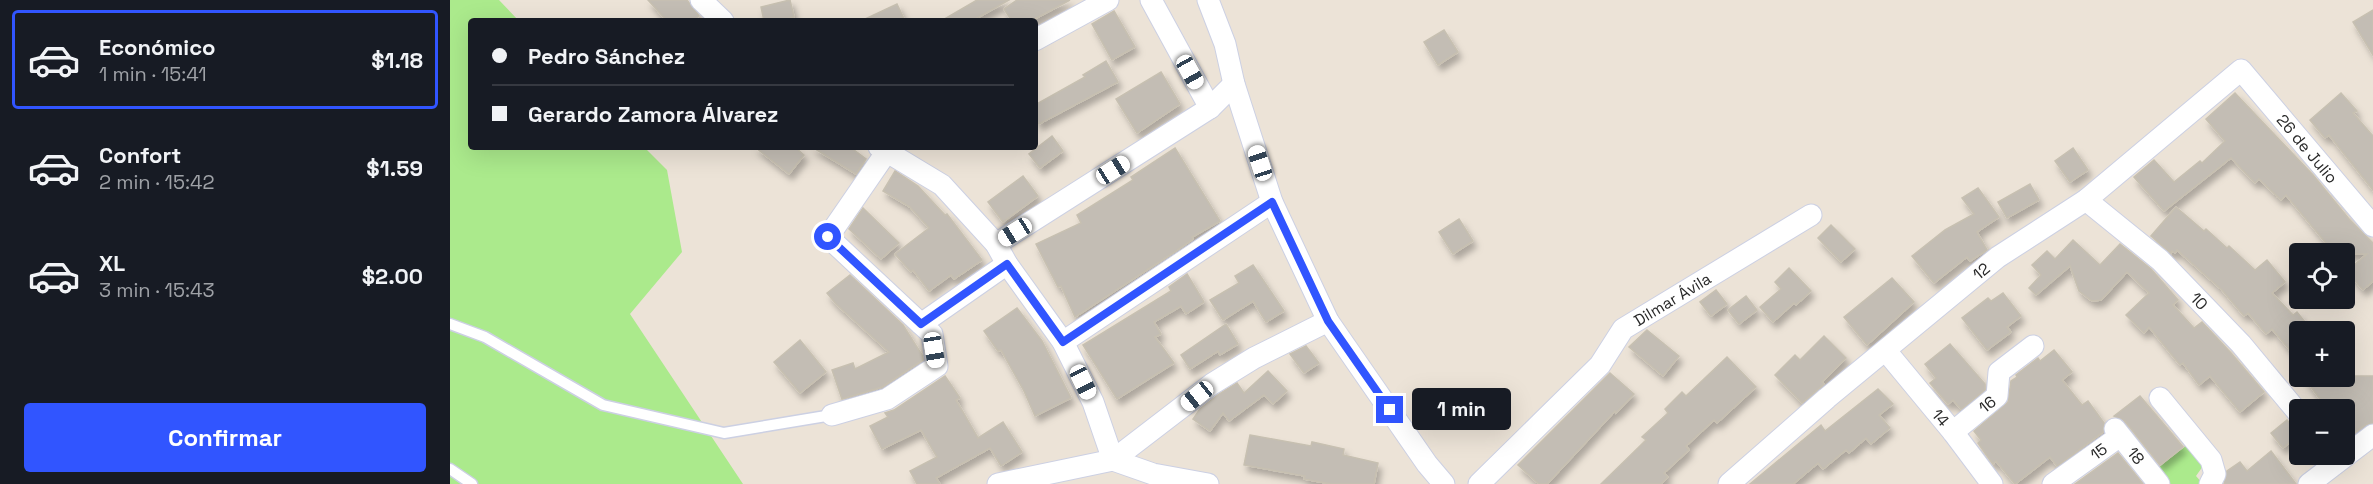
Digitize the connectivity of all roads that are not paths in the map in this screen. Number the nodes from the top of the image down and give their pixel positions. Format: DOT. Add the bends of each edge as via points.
graph roads {
  1 [pos="701,0"];
  2 [pos="1108,0"];
  3 [pos="1151,0"];
  4 [pos="1208,0"];
  5 [pos="720,18"];
  6 [pos="1038,38"];
  7 [pos="2241,70"];
  8 [pos="1234,84"];
  9 [pos="1210,108"];
  10 [pos="884,150"];
  11 [pos="887,150"];
  12 [pos="2086,200"];
  13 [pos="1272,202"];
  14 [pos="1810,215"];
  15 [pos="2373,226"];
  16 [pos="996,244"];
  17 [pos="1007,264"];
  18 [pos="1328,321"];
  19 [pos="450,324"];
  20 [pos="921,324"];
  21 [pos="1063,342"];
  22 [pos="2033,346"];
  23 [pos="1886,351"];
  24 [pos="2160,398"];
  25 [pos="2289,402"];
  26 [pos="832,415"];
  27 [pos="1953,432"];
  28 [pos="2114,435"];
  29 [pos="2373,435"];
  30 [pos="2355,446"];
  31 [pos="1113,460"];
  32 [pos="2326,465"];
  33 [pos="450,469"];
  34 [pos="472,484"];
  35 [pos="998,484"];
  36 [pos="1208,484"];
  37 [pos="1444,484"];
  38 [pos="1479,484"];
  39 [pos="1729,484"];
  40 [pos="1992,484"];
  41 [pos="2053,484"];
  42 [pos="2159,484"];
  43 [pos="2210,484"];
  44 [pos="2308,484"];
  1 -- 5 [label="street"];
  2 -- 6 [label="street"];
  3 -- 9 [label="street"];
  4 -- 8 [label="street" via="1225,44"];
  7 -- 12 [label="street, 12"];
  7 -- 15 [label="street, 26 de Julio"];
  8 -- 9 [label="street"];
  8 -- 13 [label="street"];
  9 -- 16 [label="street"];
  10 -- 20 [label="street" via="828,237"];
  11 -- 16 [label="street" via="942,185"];
  12 -- 23 [label="street, 12" via="1998,257"];
  12 -- 25 [label="street, 10" via="2160,260 2241,344"];
  13 -- 18 [label="street"];
  13 -- 21 [label="street"];
  14 -- 38 [label="street, Dilmar Ávila" via="1623,329 1600,365"];
  16 -- 17 [label="street"];
  17 -- 20 [label="street"];
  17 -- 21 [label="street"];
  18 -- 31 [label="street" via="1212,384"];
  18 -- 37 [label="street"];
  19 -- 26 [label="lane" via="484,337 603,405 724,433"];
  20 -- 26 [label="street" via="932,334 937,366 887,399"];
  21 -- 31 [label="street" via="1093,402"];
  22 -- 27 [label="street, 16" via="1999,372 1996,396"];
  23 -- 27 [label="street, 14"];
  23 -- 39 [label="street, 12"];
  24 -- 43 [label="street" via="2211,460 2215,474"];
  27 -- 40 [label="street, 14"];
  28 -- 41 [label="street, 15"];
  28 -- 42 [label="street, 18"];
  29 -- 30 [label="street"];
  31 -- 35 [label="street"];
  31 -- 36 [label="street" via="1154,474"];
  32 -- 44 [label="street"];
  33 -- 34 [label="lane"];
}
